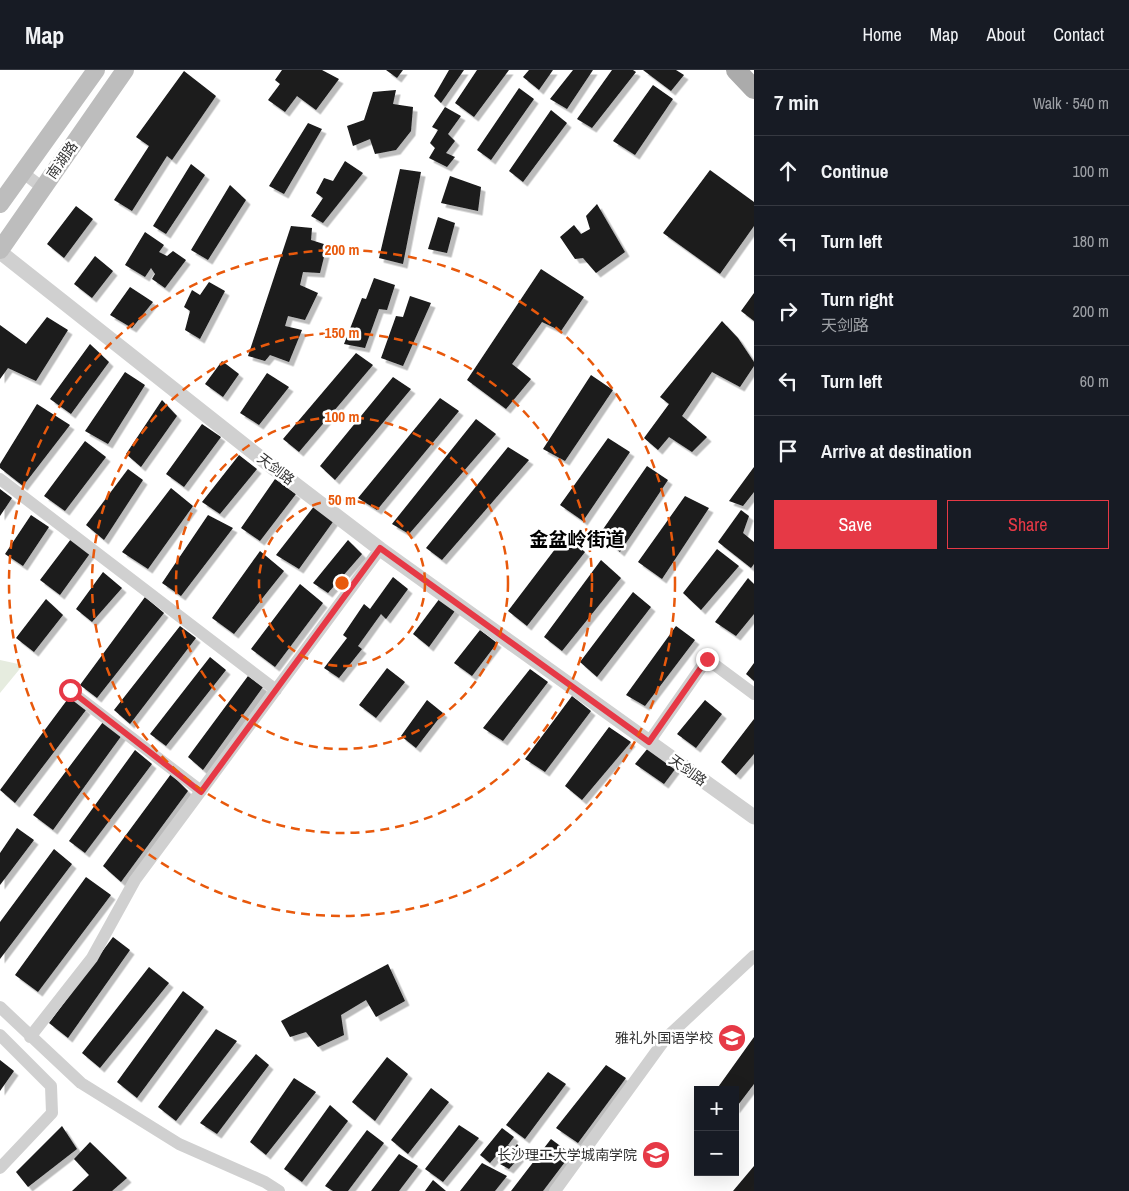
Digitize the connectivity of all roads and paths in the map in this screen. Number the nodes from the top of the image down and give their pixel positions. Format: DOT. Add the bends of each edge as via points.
graph roads {
  1 [pos="96,70"];
  2 [pos="125,70"];
  3 [pos="736,70"];
  4 [pos="754,89"];
  5 [pos="22,172"];
  6 [pos="43,188"];
  7 [pos="0,204"];
  8 [pos="0,251"];
  9 [pos="0,480"];
  10 [pos="380,548"];
  11 [pos="70,690"];
  12 [pos="276,690"];
  13 [pos="754,694"];
  14 [pos="649,742"];
  15 [pos="201,792"];
  16 [pos="754,817"];
  17 [pos="754,956"];
  18 [pos="0,1007"];
  19 [pos="0,1035"];
  20 [pos="30,1037"];
  21 [pos="0,1168"];
  22 [pos="279,1191"];
  23 [pos="555,1191"];
  1 -- 5 [label="main road, 南湖路"];
  2 -- 6 [label="main road, 南湖路"];
  3 -- 4 [label="main road"];
  5 -- 6 [label="street"];
  5 -- 7 [label="main road, 南湖路"];
  6 -- 8 [label="main road, 南湖路"];
  8 -- 10 [label="street, 天剑路" via="258,456"];
  9 -- 12 [label="street"];
  10 -- 12 [label="street"];
  10 -- 14 [label="street, 天剑路"];
  11 -- 15 [label="street"];
  12 -- 15 [label="street"];
  13 -- 14 [label="street" via="707,659"];
  14 -- 16 [label="street, 天剑路"];
  15 -- 20 [label="street" via="135,880 92,958"];
  17 -- 23 [label="street" via="666,1038"];
  18 -- 20 [label="street"];
  19 -- 21 [label="street" via="51,1086 52,1112"];
  20 -- 22 [label="street" via="81,1083 126,1112 179,1144"];
}
